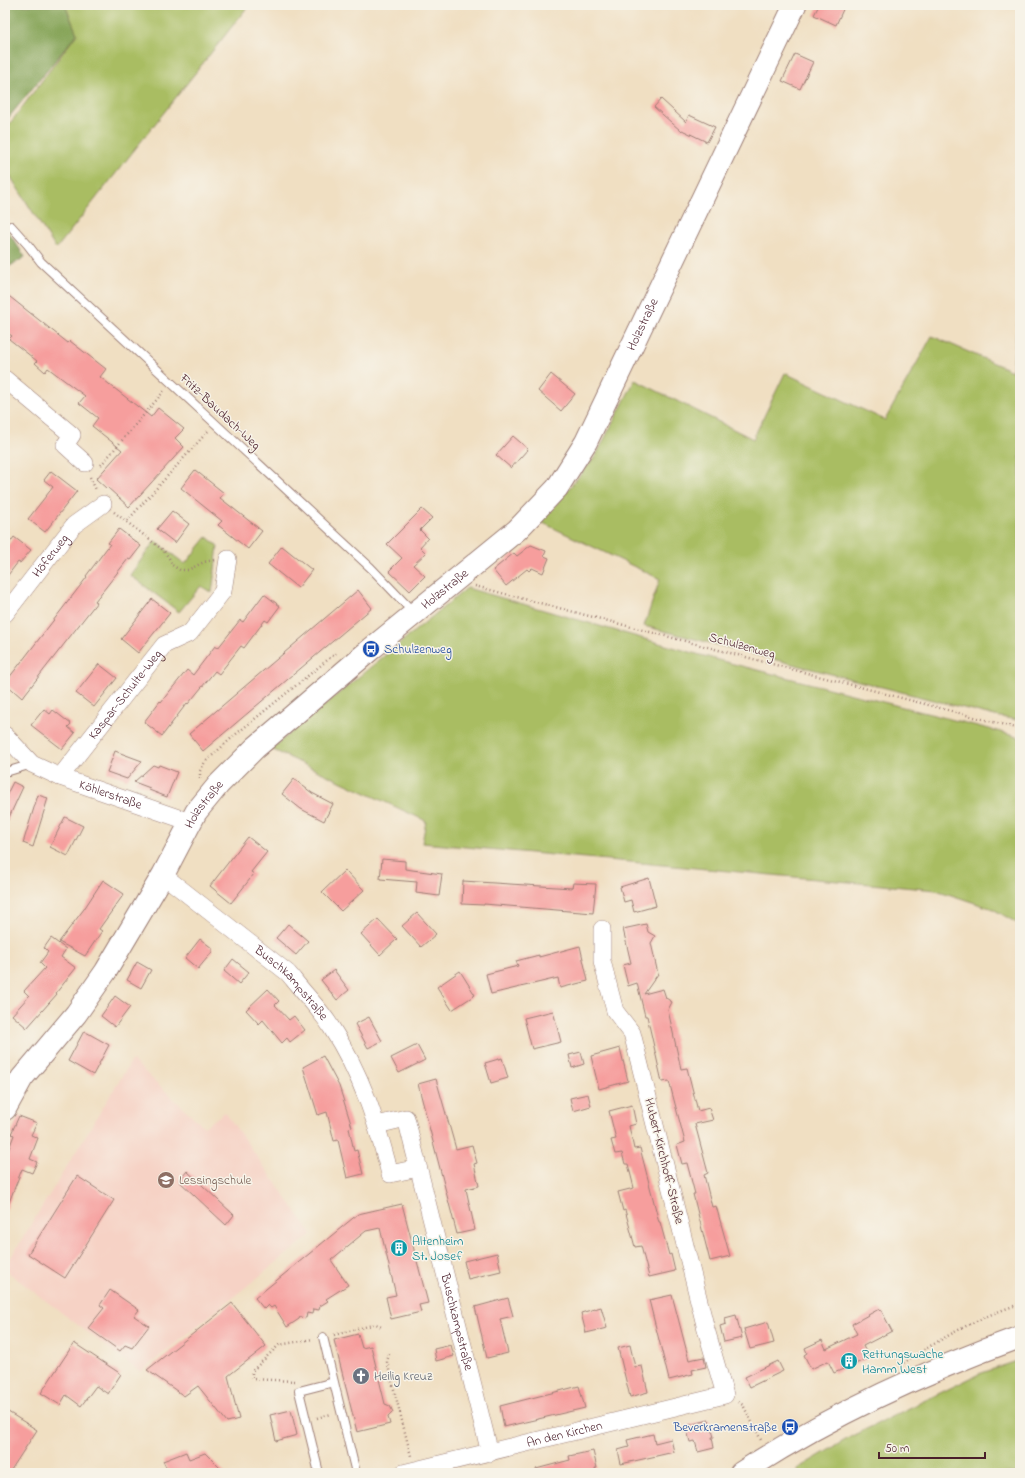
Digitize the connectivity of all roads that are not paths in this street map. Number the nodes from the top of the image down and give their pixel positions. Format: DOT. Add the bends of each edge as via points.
graph roads {
  1 [pos="795,5"];
  2 [pos="11,226"];
  3 [pos="5,379"];
  4 [pos="92,469"];
  5 [pos="102,504"];
  6 [pos="228,559"];
  7 [pos="415,613"];
  8 [pos="5,614"];
  9 [pos="5,735"];
  10 [pos="32,764"];
  11 [pos="5,771"];
  12 [pos="60,777"];
  13 [pos="190,822"];
  14 [pos="163,875"];
  15 [pos="602,929"];
  16 [pos="5,1110"];
  17 [pos="377,1125"];
  18 [pos="418,1168"];
  19 [pos="323,1337"];
  20 [pos="1020,1337"];
  21 [pos="334,1382"];
  22 [pos="725,1395"];
  23 [pos="490,1453"];
  24 [pos="409,1472"];
  25 [pos="320,1473"];
  26 [pos="356,1473"];
  27 [pos="741,1473"];
  1 -- 7 [label="street, Holzstraße" via="586,442 557,488 517,530"];
  2 -- 7 [label="lane, Fritz-Baudach-Weg" via="41,262 371,568"];
  3 -- 4 [label="street" via="72,435 65,445"];
  5 -- 8 [label="street, Höferweg" via="74,525"];
  6 -- 12 [label="street, Kaspar-Schulte-Weg" via="223,591 190,633 164,645"];
  7 -- 13 [label="street, Holzstraße" via="255,748 206,799"];
  9 -- 10 [label="street, Köhlerstraße"];
  10 -- 11 [label="lane"];
  10 -- 12 [label="street, Köhlerstraße"];
  12 -- 13 [label="street, Köhlerstraße"];
  13 -- 14 [label="street, Holzstraße"];
  14 -- 16 [label="street, Holzstraße" via="106,971 76,1014 22,1078"];
  14 -- 17 [label="street, Buschkampstraße" via="293,979 331,1026 355,1068"];
  15 -- 22 [label="street, Hubert-Kirchhoff-Straße" via="602,962 615,1011 632,1033"];
  17 -- 18 [label="street, Buschkampstraße" via="390,1174"];
  17 -- 18 [label="street, Buschkampstraße" via="406,1118"];
  18 -- 23 [label="street, Buschkampstraße"];
  19 -- 21 [label="lane"];
  20 -- 27 [label="street" via="977,1352 882,1395"];
  21 -- 25 [label="lane" via="299,1391"];
  21 -- 26 [label="lane"];
  22 -- 23 [label="street, An den Kirchen"];
  23 -- 24 [label="street, An den Kirchen"];
}
